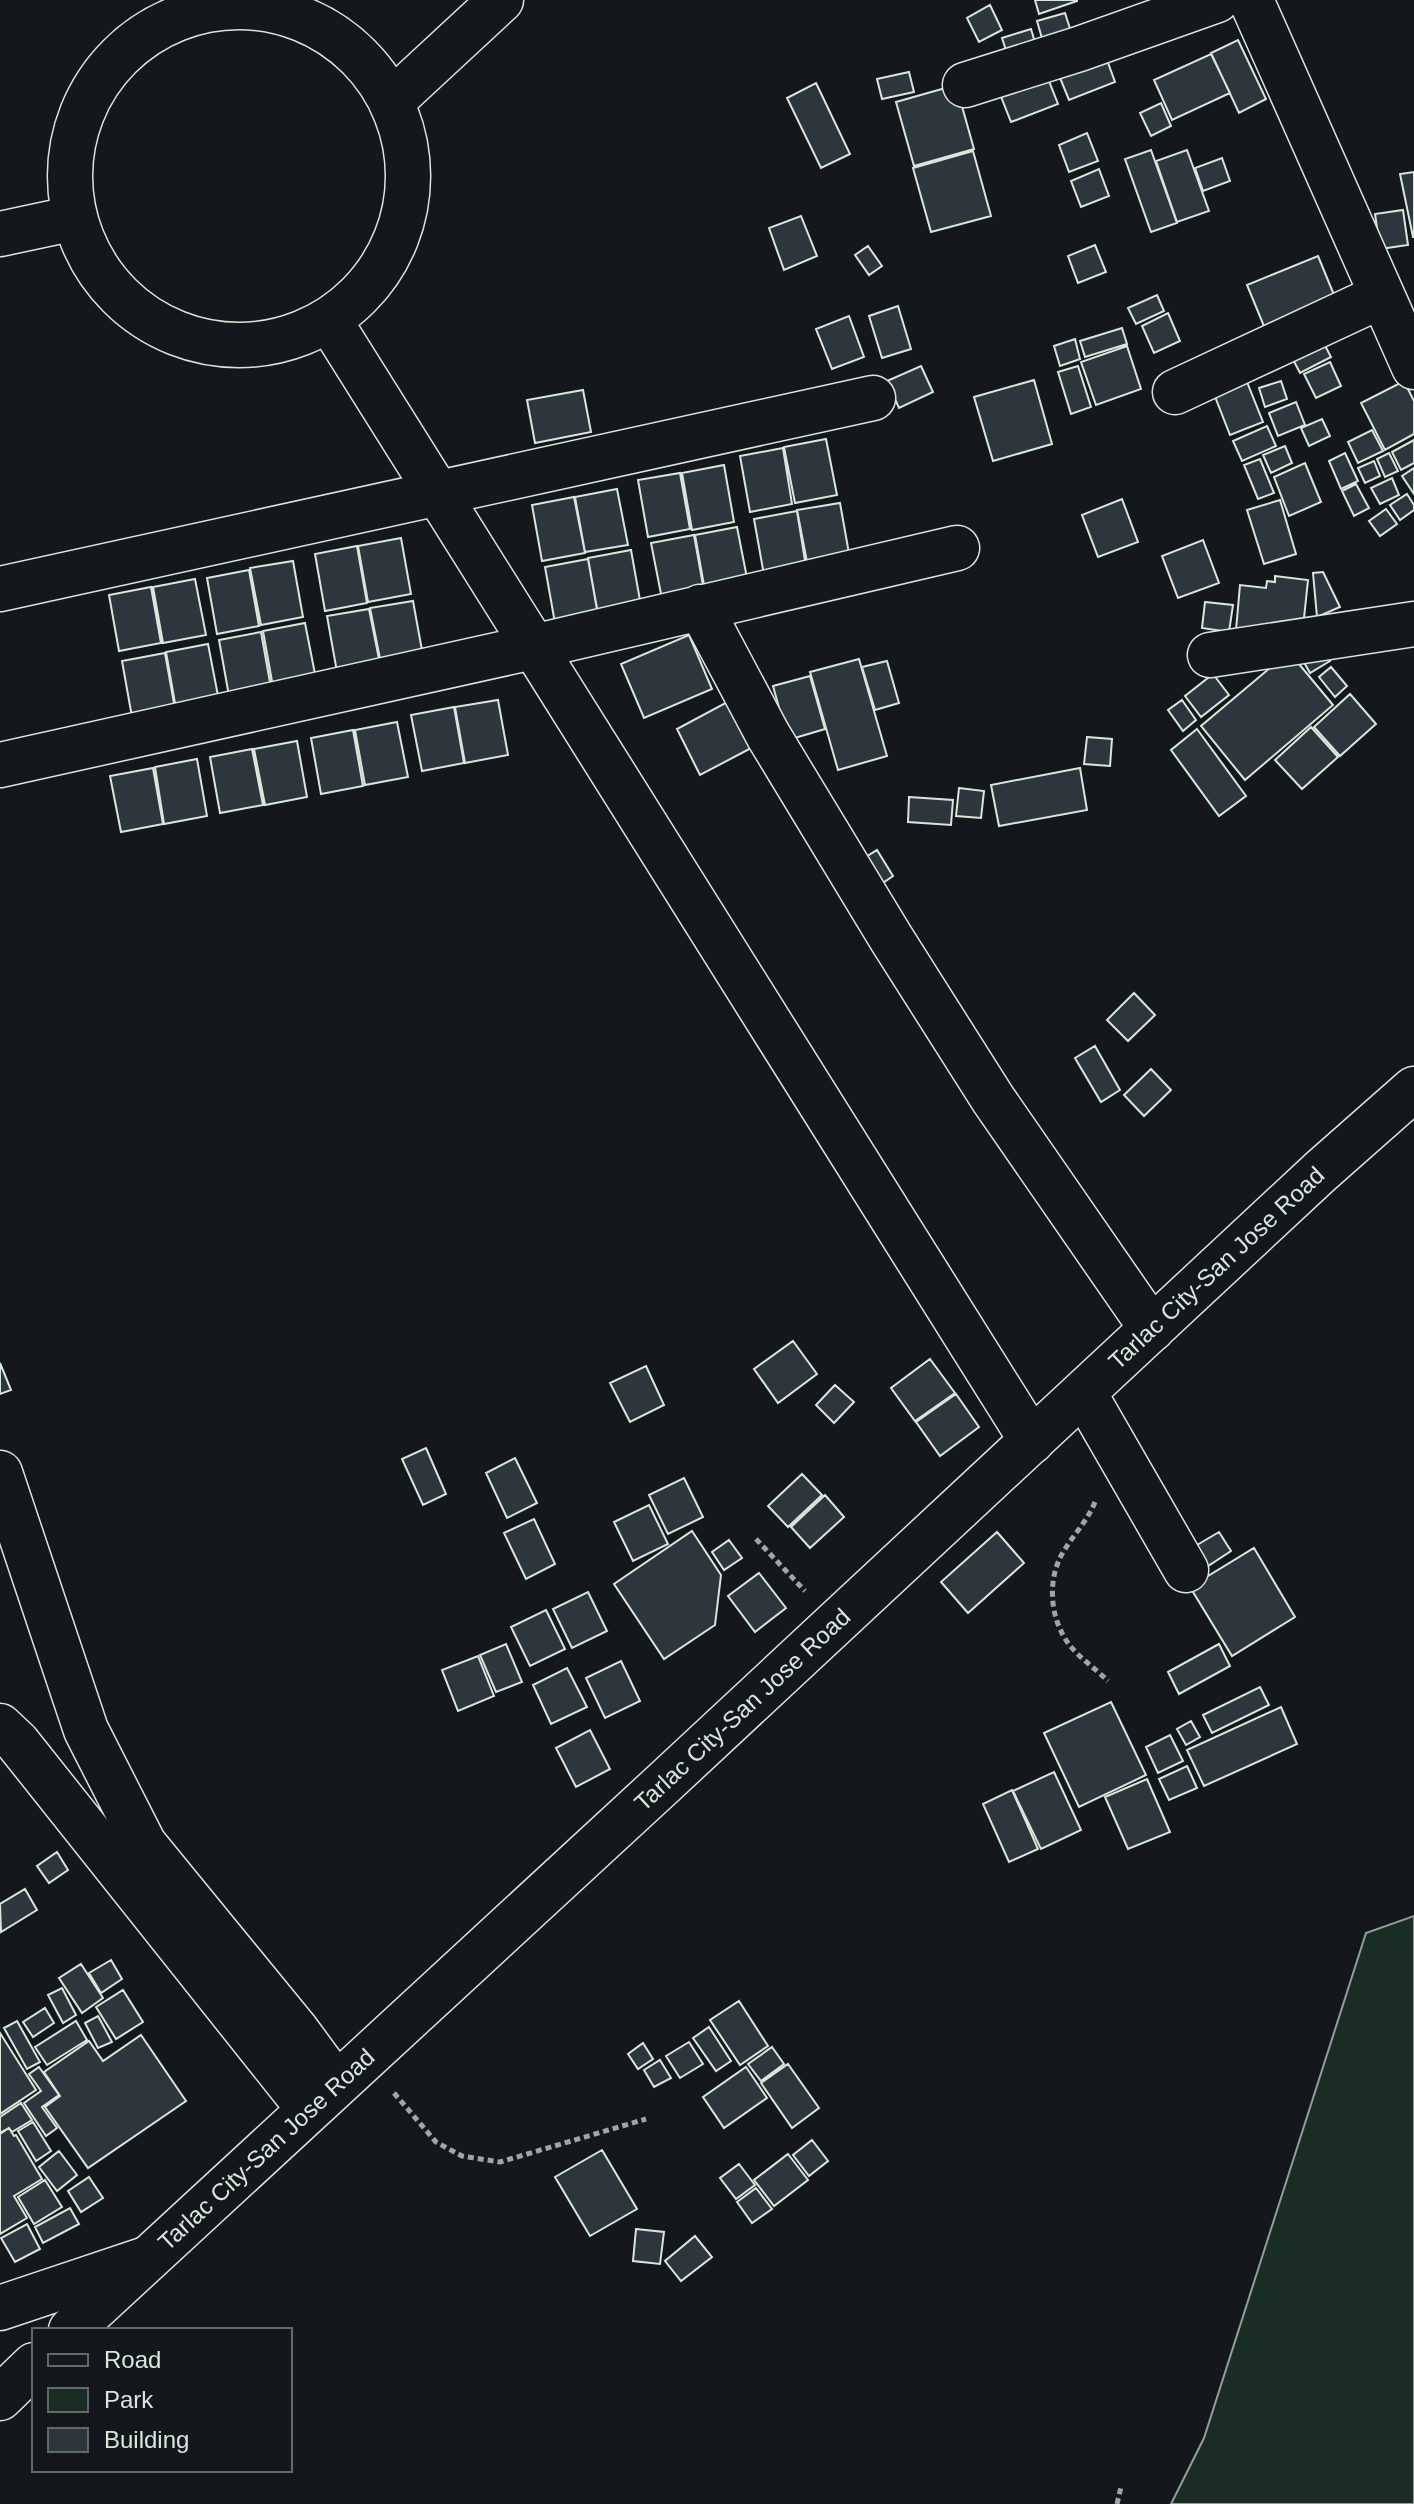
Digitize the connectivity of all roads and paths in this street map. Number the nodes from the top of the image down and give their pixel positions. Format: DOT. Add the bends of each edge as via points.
graph roads {
  1 [pos="501,0"];
  2 [pos="1217,0"];
  3 [pos="1251,0"];
  4 [pos="965,85"];
  5 [pos="391,102"];
  6 [pos="75,218"];
  7 [pos="0,234"];
  8 [pos="1381,296"];
  9 [pos="329,320"];
  10 [pos="1414,367"];
  11 [pos="1175,392"];
  12 [pos="873,398"];
  13 [pos="438,494"];
  14 [pos="957,548"];
  15 [pos="0,589"];
  16 [pos="700,607"];
  17 [pos="1414,624"];
  18 [pos="533,647"];
  19 [pos="1210,655"];
  20 [pos="0,765"];
  21 [pos="1414,1089"];
  22 [pos="1152,1329"];
  23 [pos="1084,1393"];
  24 [pos="1032,1441"];
  25 [pos="0,1473"];
  26 [pos="1096,1500"];
  27 [pos="756,1539"];
  28 [pos="1186,1570"];
  29 [pos="835,1624"];
  30 [pos="1108,1681"];
  31 [pos="0,1726"];
  32 [pos="336,2084"];
  33 [pos="646,2119"];
  34 [pos="146,2259"];
  35 [pos="0,2308"];
  36 [pos="73,2328"];
  37 [pos="32,2367"];
  38 [pos="0,2398"];
  39 [pos="1121,2487"];
  40 [pos="1117,2504"];
  1 -- 5 [label="street"];
  2 -- 4 [label="street"];
  3 -- 8 [label="street"];
  5 -- 6 [label="street" via="373,71 348,46 286,13 216,8 181,17 122,54 83,113 70,183"];
  5 -- 9 [label="street" via="403,135 406,206 396,240 372,280"];
  6 -- 7 [label="street"];
  6 -- 9 [label="street" via="88,251 131,307 193,340 263,344 297,336"];
  8 -- 10 [label="street"];
  8 -- 11 [label="street"];
  9 -- 13 [label="street"];
  12 -- 13 [label="street"];
  13 -- 15 [label="street"];
  13 -- 18 [label="street"];
  14 -- 16 [label="street"];
  16 -- 18 [label="street"];
  16 -- 22 [label="street" via="768,735 891,938 993,1099"];
  17 -- 19 [label="street"];
  18 -- 20 [label="street"];
  18 -- 24 [label="street"];
  21 -- 22 [label="street, Tarlac City-San Jose Road"];
  22 -- 23 [label="street, Tarlac City-San Jose Road"];
  23 -- 24 [label="street, Tarlac City-San Jose Road"];
  23 -- 28 [label="street"];
  24 -- 29 [label="street, Tarlac City-San Jose Road"];
  25 -- 32 [label="street" via="86,1730 144,1844"];
  26 -- 30 [label="path" via="1055,1568 1051,1589 1067,1642"];
  27 -- 29 [label="path"];
  29 -- 32 [label="street, Tarlac City-San Jose Road"];
  31 -- 32 [label="street"];
  32 -- 33 [label="path" via="462,2156 500,2162"];
  32 -- 34 [label="street, Tarlac City-San Jose Road"];
  34 -- 35 [label="street"];
  34 -- 36 [label="street, Tarlac City-San Jose Road"];
  37 -- 38 [label="street"];
  39 -- 40 [label="path"];
}
